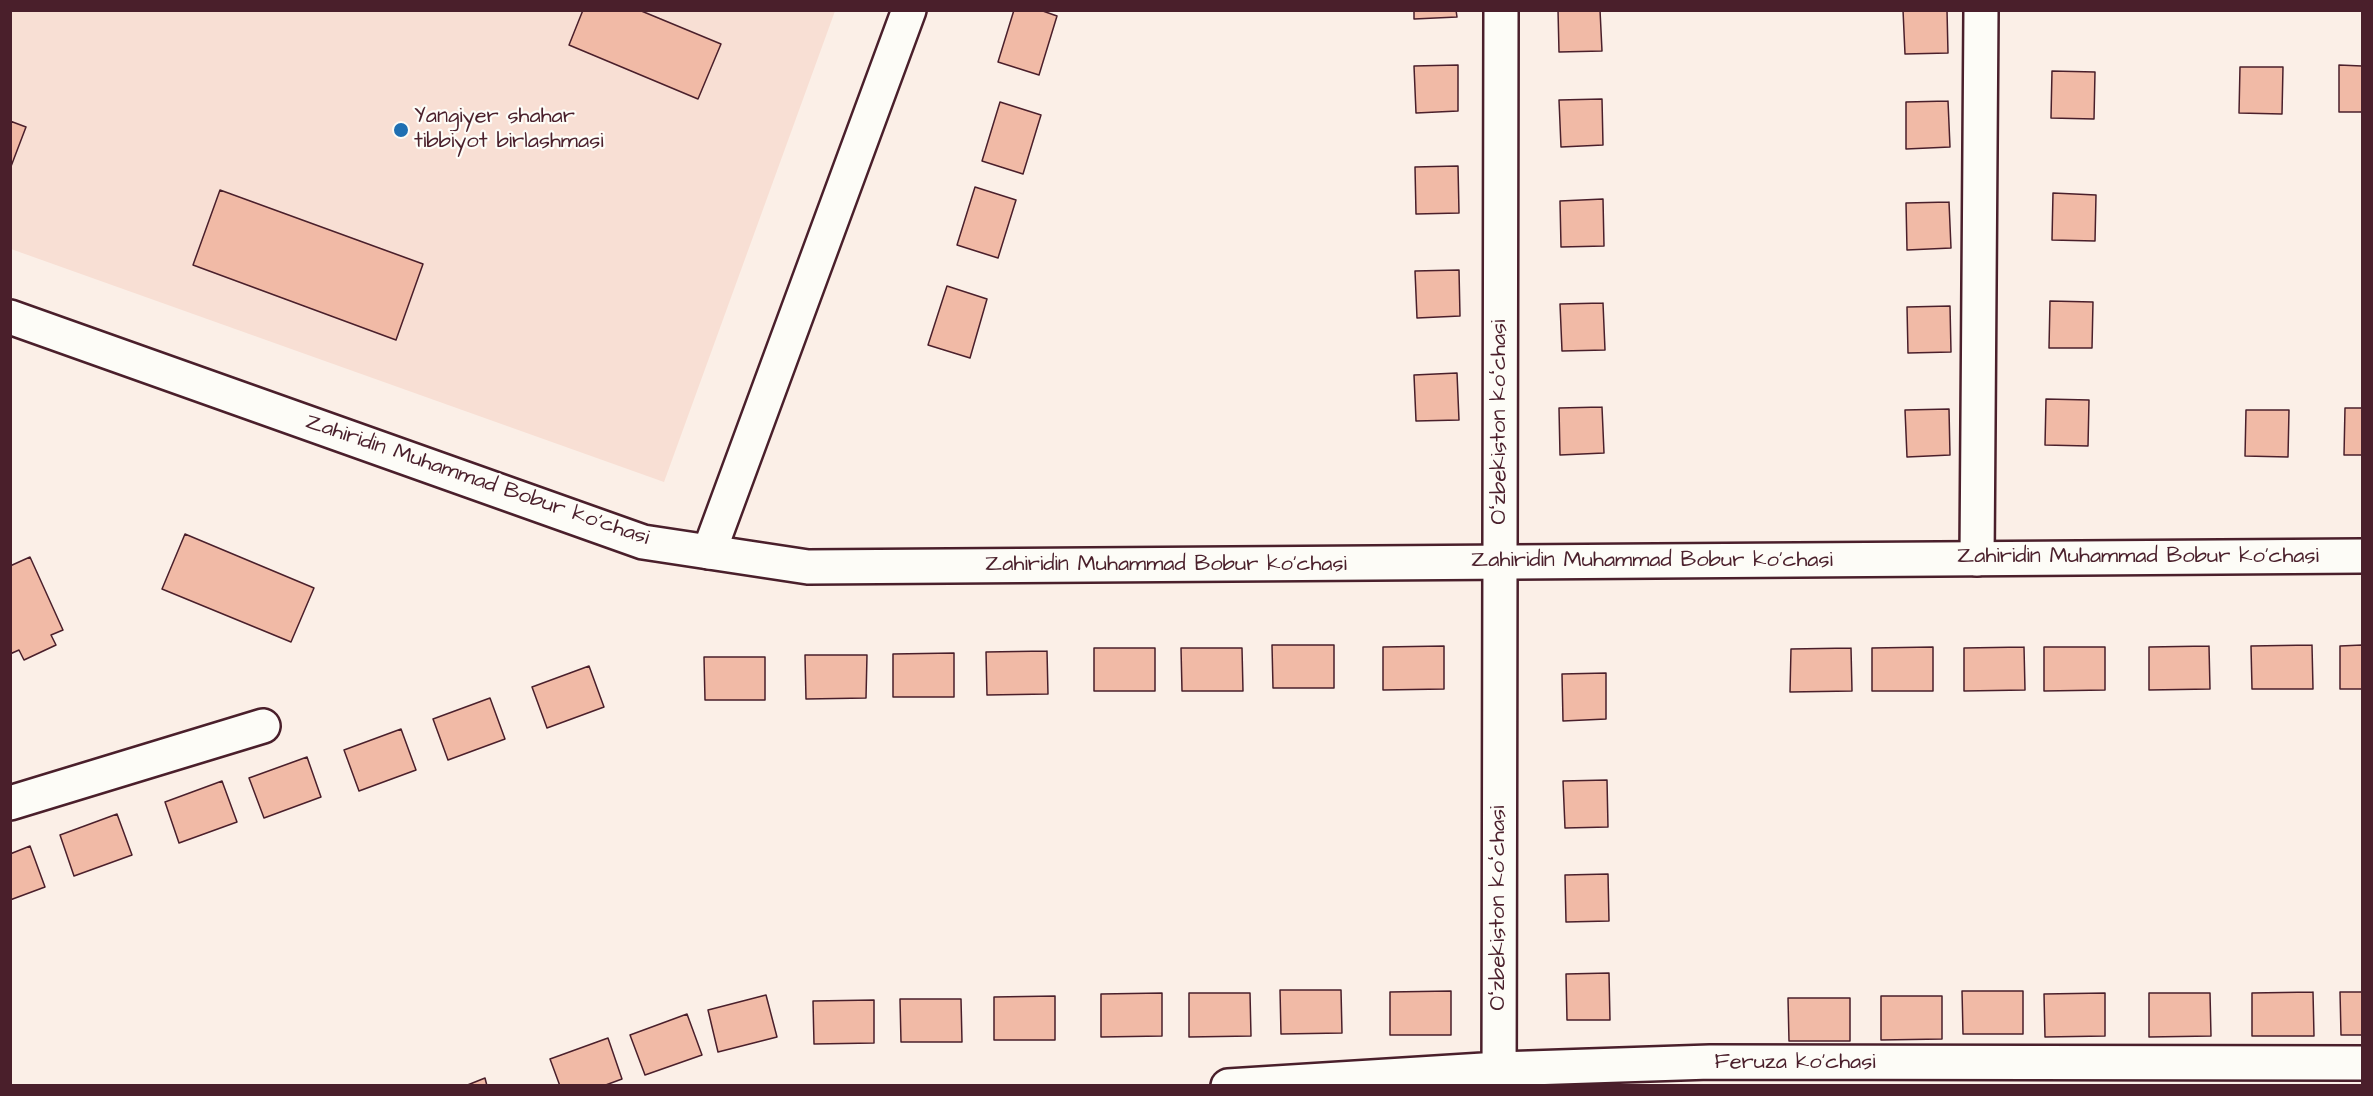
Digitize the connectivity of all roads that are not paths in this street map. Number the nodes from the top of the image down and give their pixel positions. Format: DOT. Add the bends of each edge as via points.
graph roads {
  1 [pos="909,10"];
  2 [pos="1501,10"];
  3 [pos="1981,10"];
  4 [pos="10,316"];
  5 [pos="708,552"];
  6 [pos="2362,556"];
  7 [pos="1977,559"];
  8 [pos="1500,562"];
  9 [pos="262,726"];
  10 [pos="10,802"];
  11 [pos="2362,1063"];
  12 [pos="1711,1074"];
  13 [pos="1499,1077"];
  14 [pos="1228,1086"];
  1 -- 5 [label="street"];
  2 -- 8 [label="street, Oʻzbekiston koʻchasi"];
  3 -- 7 [label="street"];
  4 -- 5 [label="street, Zahiridin Muhammad Bobur ko'chasi" via="643,542"];
  5 -- 8 [label="street, Zahiridin Muhammad Bobur ko'chasi" via="808,567"];
  6 -- 7 [label="street, Zahiridin Muhammad Bobur ko'chasi"];
  7 -- 8 [label="street, Zahiridin Muhammad Bobur ko'chasi"];
  8 -- 13 [label="street, Oʻzbekiston koʻchasi"];
  9 -- 10 [label="street"];
  11 -- 12 [label="street, Feruza ko'chasi"];
  12 -- 13 [label="street, Feruza ko'chasi"];
  13 -- 14 [label="street, Feruza ko'chasi"];
}
